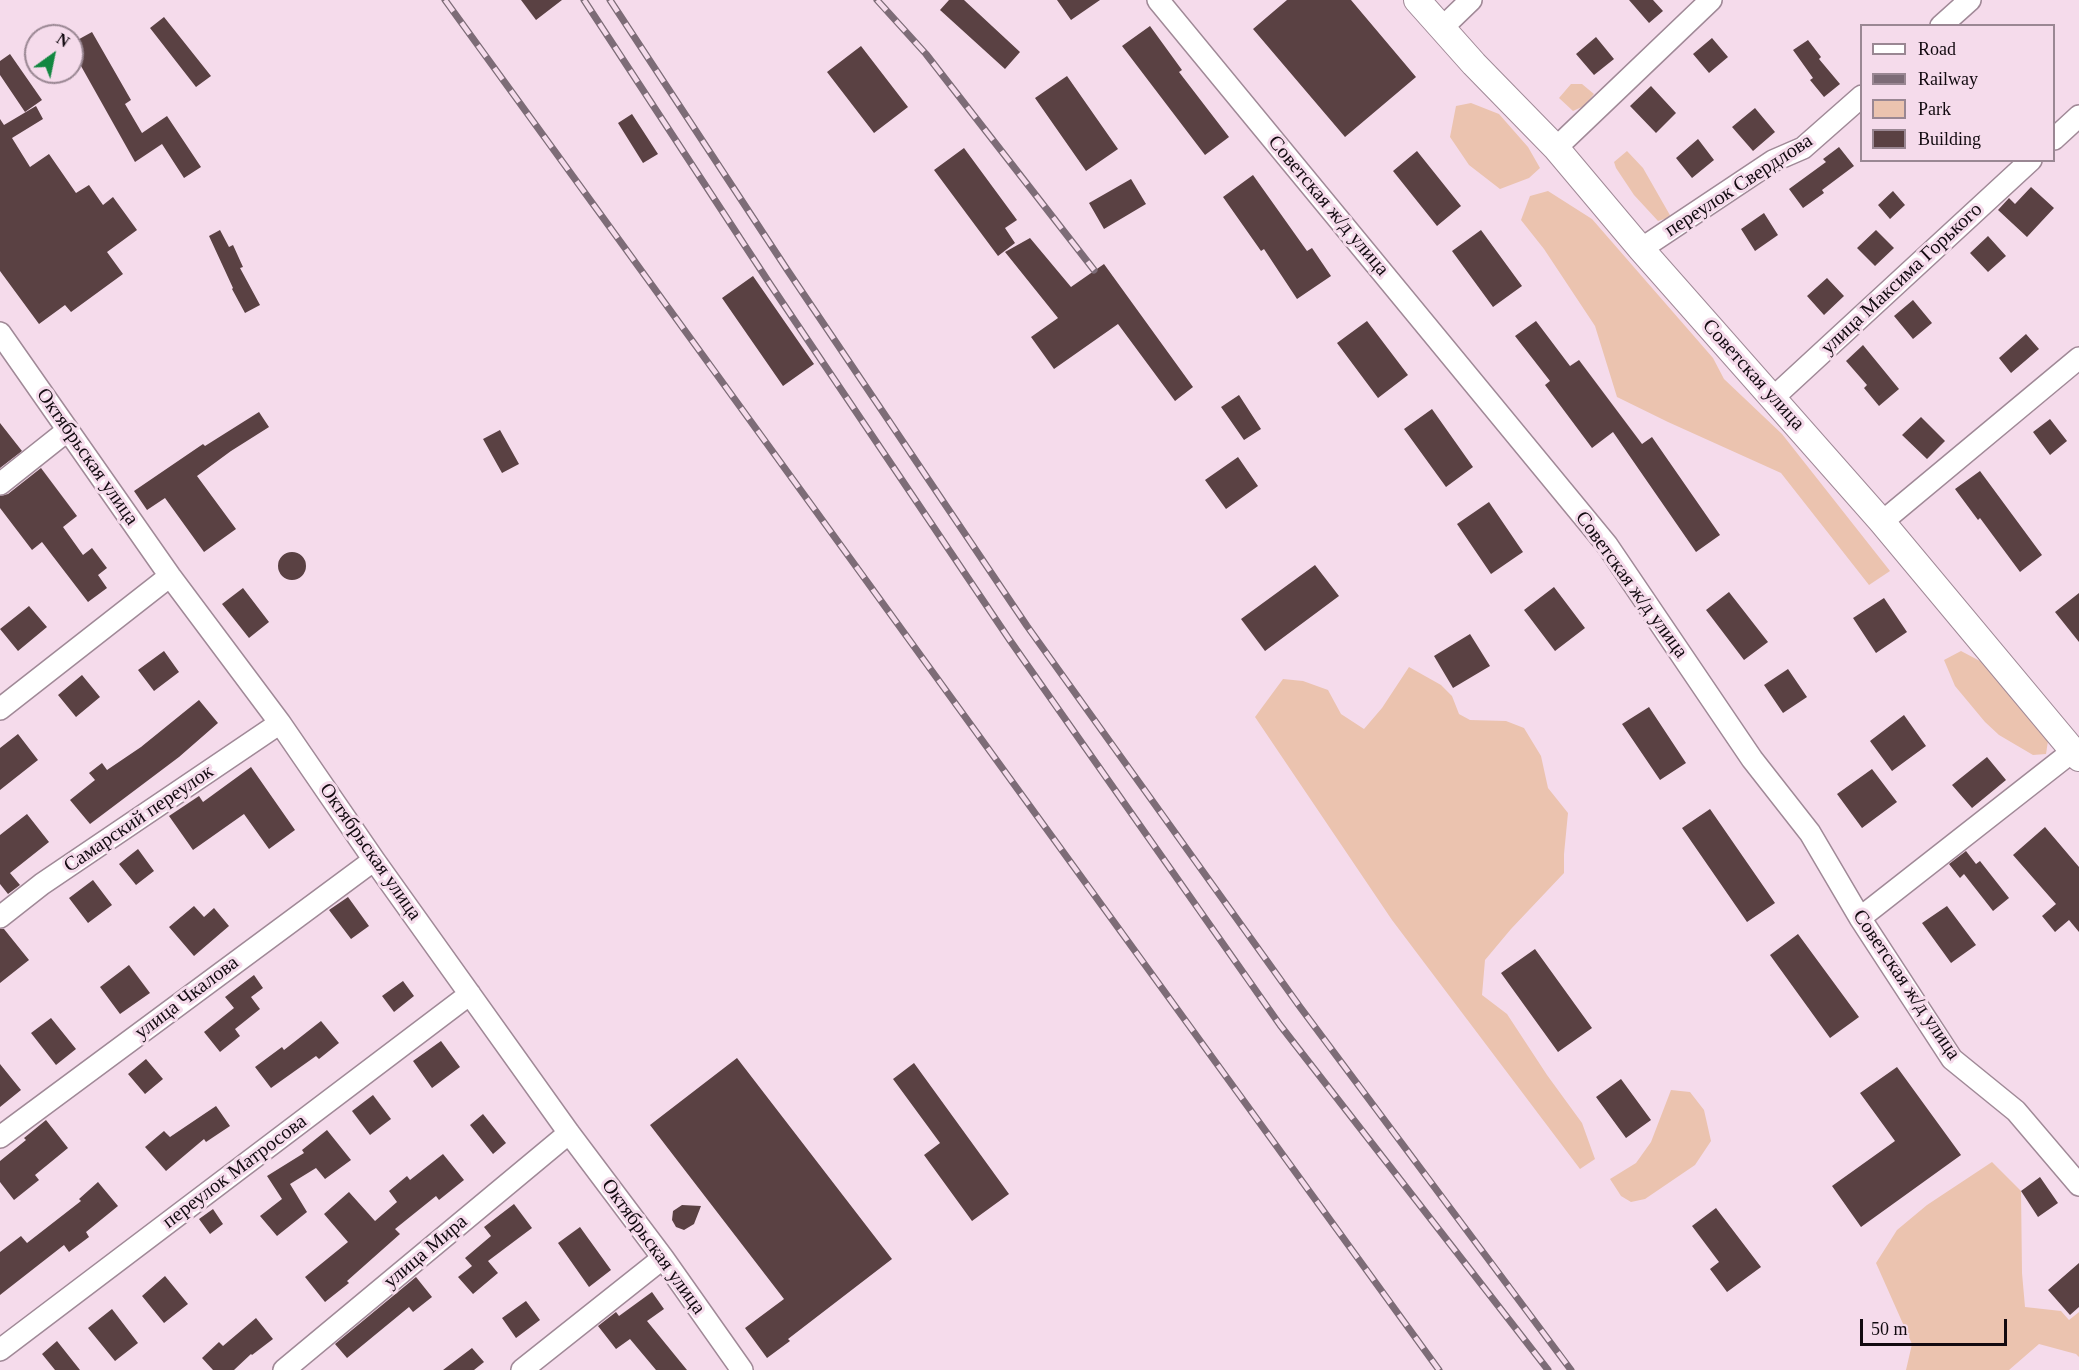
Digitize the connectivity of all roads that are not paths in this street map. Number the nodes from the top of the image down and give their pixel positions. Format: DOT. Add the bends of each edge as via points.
graph roads {
  1 [pos="1158,0"];
  2 [pos="1416,0"];
  3 [pos="1471,0"];
  4 [pos="1710,0"];
  5 [pos="1970,0"];
  6 [pos="1943,24"];
  7 [pos="1443,28"];
  8 [pos="1860,98"];
  9 [pos="2079,116"];
  10 [pos="2055,139"];
  11 [pos="1557,148"];
  12 [pos="2029,162"];
  13 [pos="1641,249"];
  14 [pos="0,333"];
  15 [pos="2079,358"];
  16 [pos="1774,398"];
  17 [pos="68,430"];
  18 [pos="0,484"];
  19 [pos="1882,522"];
  20 [pos="170,576"];
  21 [pos="0,709"];
  22 [pos="280,723"];
  23 [pos="2076,754"];
  24 [pos="374,860"];
  25 [pos="0,917"];
  26 [pos="1860,918"];
  27 [pos="470,994"];
  28 [pos="569,1134"];
  29 [pos="0,1137"];
  30 [pos="2079,1185"];
  31 [pos="663,1258"];
  32 [pos="0,1350"];
  33 [pos="284,1370"];
  34 [pos="522,1370"];
  35 [pos="742,1370"];
  1 -- 26 [label="street, Советская ж/д улица" via="1607,545 1752,759 1810,833"];
  2 -- 7 [label="main road, Советская улица"];
  3 -- 7 [label="street"];
  4 -- 11 [label="street"];
  5 -- 6 [label="street"];
  7 -- 11 [label="main road, Советская улица"];
  8 -- 13 [label="street, переулок Свердлова" via="1803,148 1773,161"];
  9 -- 10 [label="street"];
  11 -- 13 [label="main road, Советская улица"];
  12 -- 16 [label="street, улица Максима Горького"];
  13 -- 16 [label="main road, Советская улица"];
  14 -- 17 [label="street, Октябрьская улица"];
  15 -- 19 [label="street"];
  16 -- 19 [label="main road, Советская улица"];
  17 -- 18 [label="street"];
  17 -- 20 [label="street, Октябрьская улица"];
  19 -- 23 [label="main road, Советская улица"];
  20 -- 21 [label="street"];
  20 -- 22 [label="street, Октябрьская улица"];
  22 -- 24 [label="street, Октябрьская улица"];
  22 -- 25 [label="street, Самарский переулок" via="42,884"];
  23 -- 26 [label="street"];
  24 -- 27 [label="street, Октябрьская улица"];
  24 -- 29 [label="street, улица Чкалова"];
  26 -- 30 [label="street, Советская ж/д улица" via="1952,1059 2016,1111"];
  27 -- 28 [label="street, Октябрьская улица"];
  27 -- 32 [label="street, переулок Матросова"];
  28 -- 31 [label="street, Октябрьская улица"];
  28 -- 33 [label="street, улица Мира"];
  31 -- 34 [label="street"];
  31 -- 35 [label="street, Октябрьская улица"];
}
